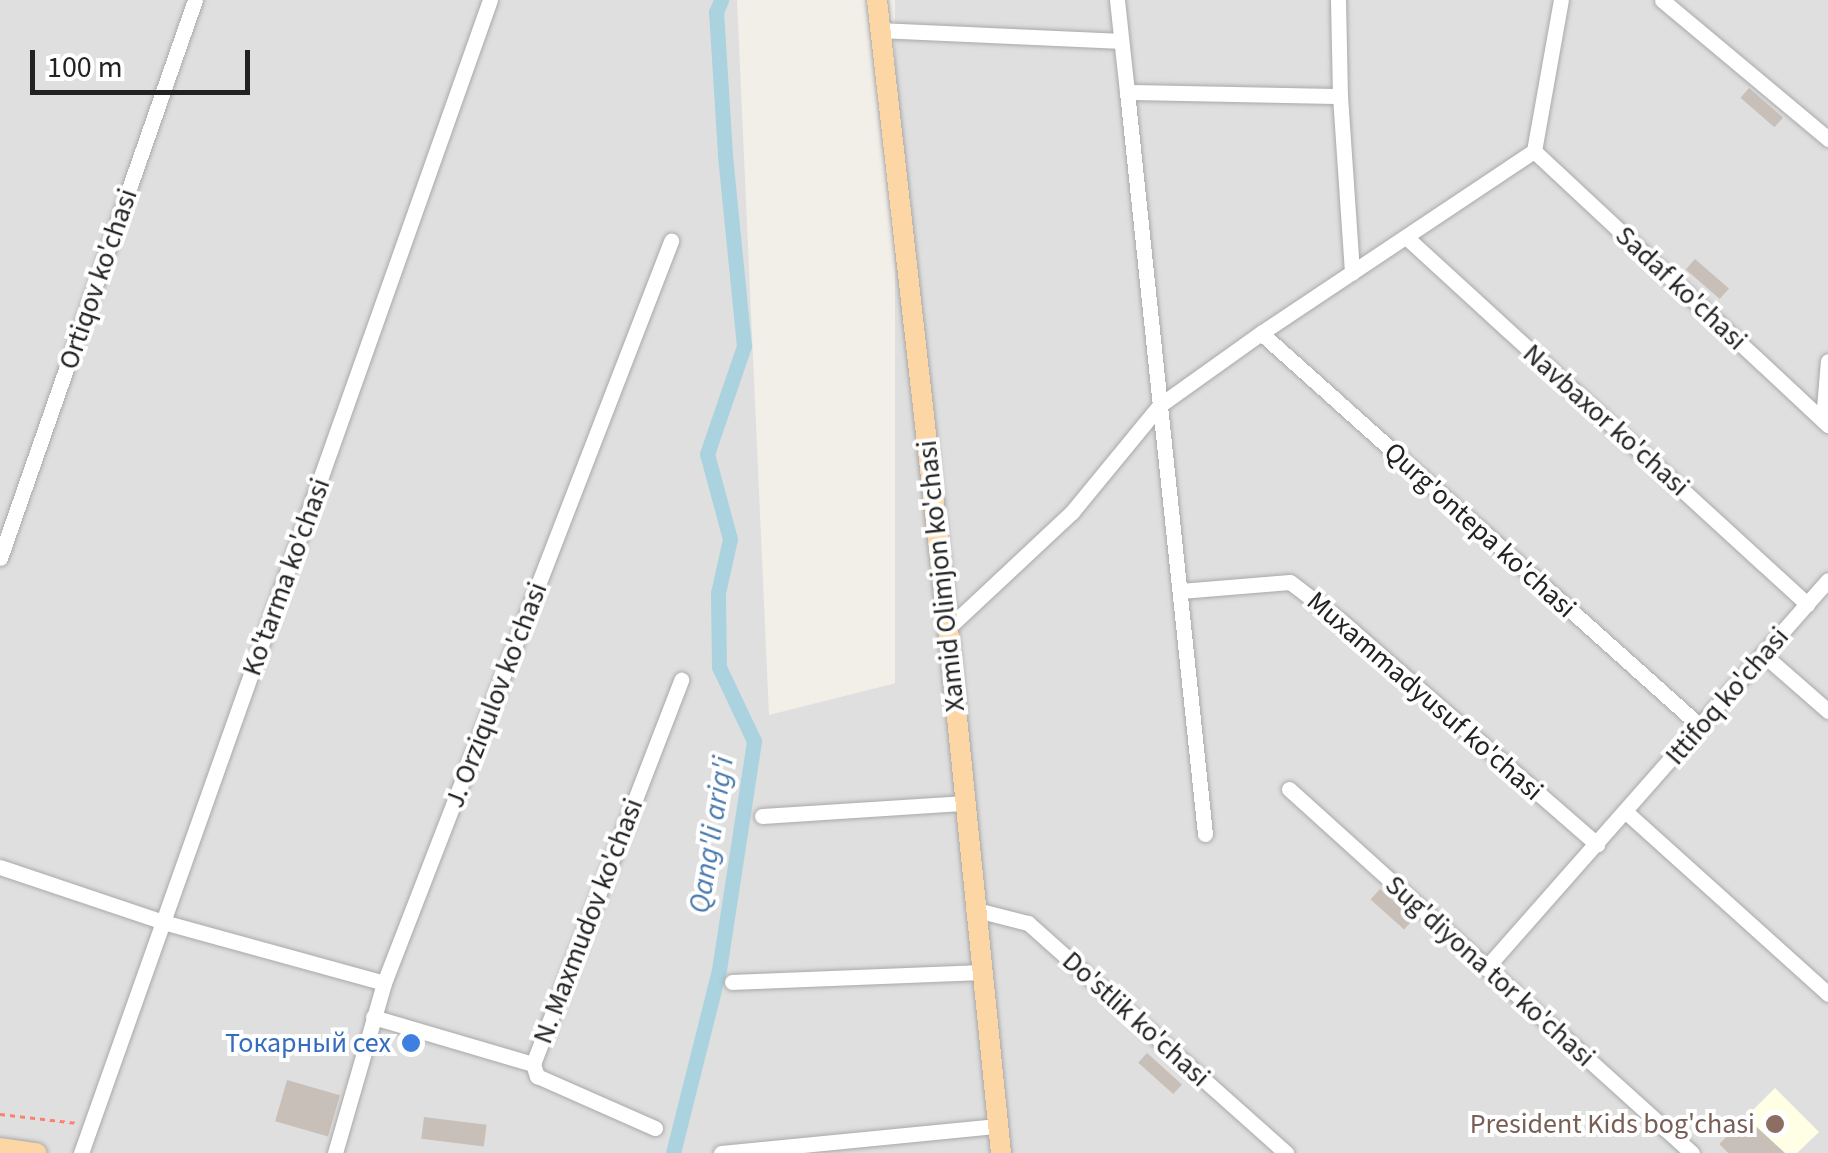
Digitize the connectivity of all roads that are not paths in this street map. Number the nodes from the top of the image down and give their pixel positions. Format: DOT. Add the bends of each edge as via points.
graph roads {
  1 [pos="195,0"];
  2 [pos="490,0"];
  3 [pos="877,0"];
  4 [pos="1117,0"];
  5 [pos="1338,0"];
  6 [pos="1561,0"];
  7 [pos="1662,0"];
  8 [pos="880,30"];
  9 [pos="1122,41"];
  10 [pos="1127,92"];
  11 [pos="1340,96"];
  12 [pos="1828,139"];
  13 [pos="1534,151"];
  14 [pos="1406,237"];
  15 [pos="672,241"];
  16 [pos="1352,273"];
  17 [pos="1261,333"];
  18 [pos="1828,361"];
  19 [pos="1160,404"];
  20 [pos="1825,422"];
  21 [pos="0,558"];
  22 [pos="1828,580"];
  23 [pos="1180,591"];
  24 [pos="1807,604"];
  25 [pos="948,628"];
  26 [pos="1764,654"];
  27 [pos="682,680"];
  28 [pos="1828,711"];
  29 [pos="1700,726"];
  30 [pos="1289,789"];
  31 [pos="962,803"];
  32 [pos="1626,812"];
  33 [pos="762,816"];
  34 [pos="1205,834"];
  35 [pos="1597,844"];
  36 [pos="0,867"];
  37 [pos="973,909"];
  38 [pos="163,922"];
  39 [pos="1486,968"];
  40 [pos="981,972"];
  41 [pos="732,982"];
  42 [pos="384,984"];
  43 [pos="1828,994"];
  44 [pos="373,1017"];
  45 [pos="533,1064"];
  46 [pos="998,1126"];
  47 [pos="655,1128"];
  48 [pos="0,1148"];
  49 [pos="1001,1152"];
  50 [pos="37,1153"];
  51 [pos="81,1153"];
  52 [pos="335,1153"];
  53 [pos="721,1153"];
  54 [pos="1286,1153"];
  55 [pos="1692,1153"];
  1 -- 21 [label="street, Ortiqov ko'chasi"];
  2 -- 38 [label="street, Ko'tarma ko'chasi"];
  3 -- 8 [label="main road, Xamid Olimjon ko'chasi"];
  4 -- 9 [label="street"];
  5 -- 11 [label="street"];
  6 -- 13 [label="street"];
  7 -- 12 [label="street"];
  8 -- 9 [label="street"];
  8 -- 25 [label="main road, Xamid Olimjon ko'chasi"];
  9 -- 10 [label="street"];
  10 -- 11 [label="street"];
  10 -- 19 [label="street"];
  11 -- 16 [label="street"];
  13 -- 14 [label="street"];
  13 -- 20 [label="street, Sadaf ko'chasi"];
  14 -- 16 [label="street"];
  14 -- 24 [label="street, Navbaxor ko'chasi"];
  15 -- 42 [label="street, J. Orziqulov ko'chasi"];
  16 -- 17 [label="street"];
  17 -- 19 [label="street"];
  17 -- 29 [label="street, Qurg'ontepa ko'chasi"];
  18 -- 20 [label="street"];
  19 -- 23 [label="street"];
  19 -- 25 [label="street" via="1072,512"];
  22 -- 24 [label="street, Ittifoq ko'chasi"];
  23 -- 34 [label="street"];
  23 -- 35 [label="street, Muxammadyusuf ko'chasi" via="1290,582"];
  24 -- 26 [label="street, Ittifoq ko'chasi"];
  25 -- 31 [label="main road, Xamid Olimjon ko'chasi"];
  26 -- 28 [label="street"];
  26 -- 29 [label="street, Ittifoq ko'chasi"];
  27 -- 45 [label="street, N. Maxmudov ko'chasi"];
  29 -- 32 [label="street, Ittifoq ko'chasi"];
  30 -- 39 [label="street, Sug'diyona tor ko'chasi"];
  31 -- 33 [label="street"];
  31 -- 37 [label="main road, Xamid Olimjon ko'chasi"];
  32 -- 35 [label="street, Ittifoq ko'chasi"];
  32 -- 43 [label="street"];
  35 -- 39 [label="street, Ittifoq ko'chasi"];
  36 -- 38 [label="street"];
  37 -- 40 [label="main road, Xamid Olimjon ko'chasi"];
  37 -- 54 [label="street, Do'stlik ko'chasi" via="1028,923"];
  38 -- 42 [label="street"];
  38 -- 51 [label="street, Ko'tarma ko'chasi"];
  39 -- 55 [label="street, Sug'diyona tor ko'chasi"];
  40 -- 41 [label="street"];
  40 -- 46 [label="main road, Xamid Olimjon ko'chasi"];
  42 -- 44 [label="street, J. Orziqulov ko'chasi"];
  44 -- 45 [label="street, N. Maxmudov ko'chasi"];
  44 -- 52 [label="street, J. Orziqulov ko'chasi"];
  45 -- 47 [label="street" via="536,1076"];
  46 -- 49 [label="main road, Xamid Olimjon ko'chasi"];
  46 -- 53 [label="street"];
  48 -- 50 [label="main road"];
}
